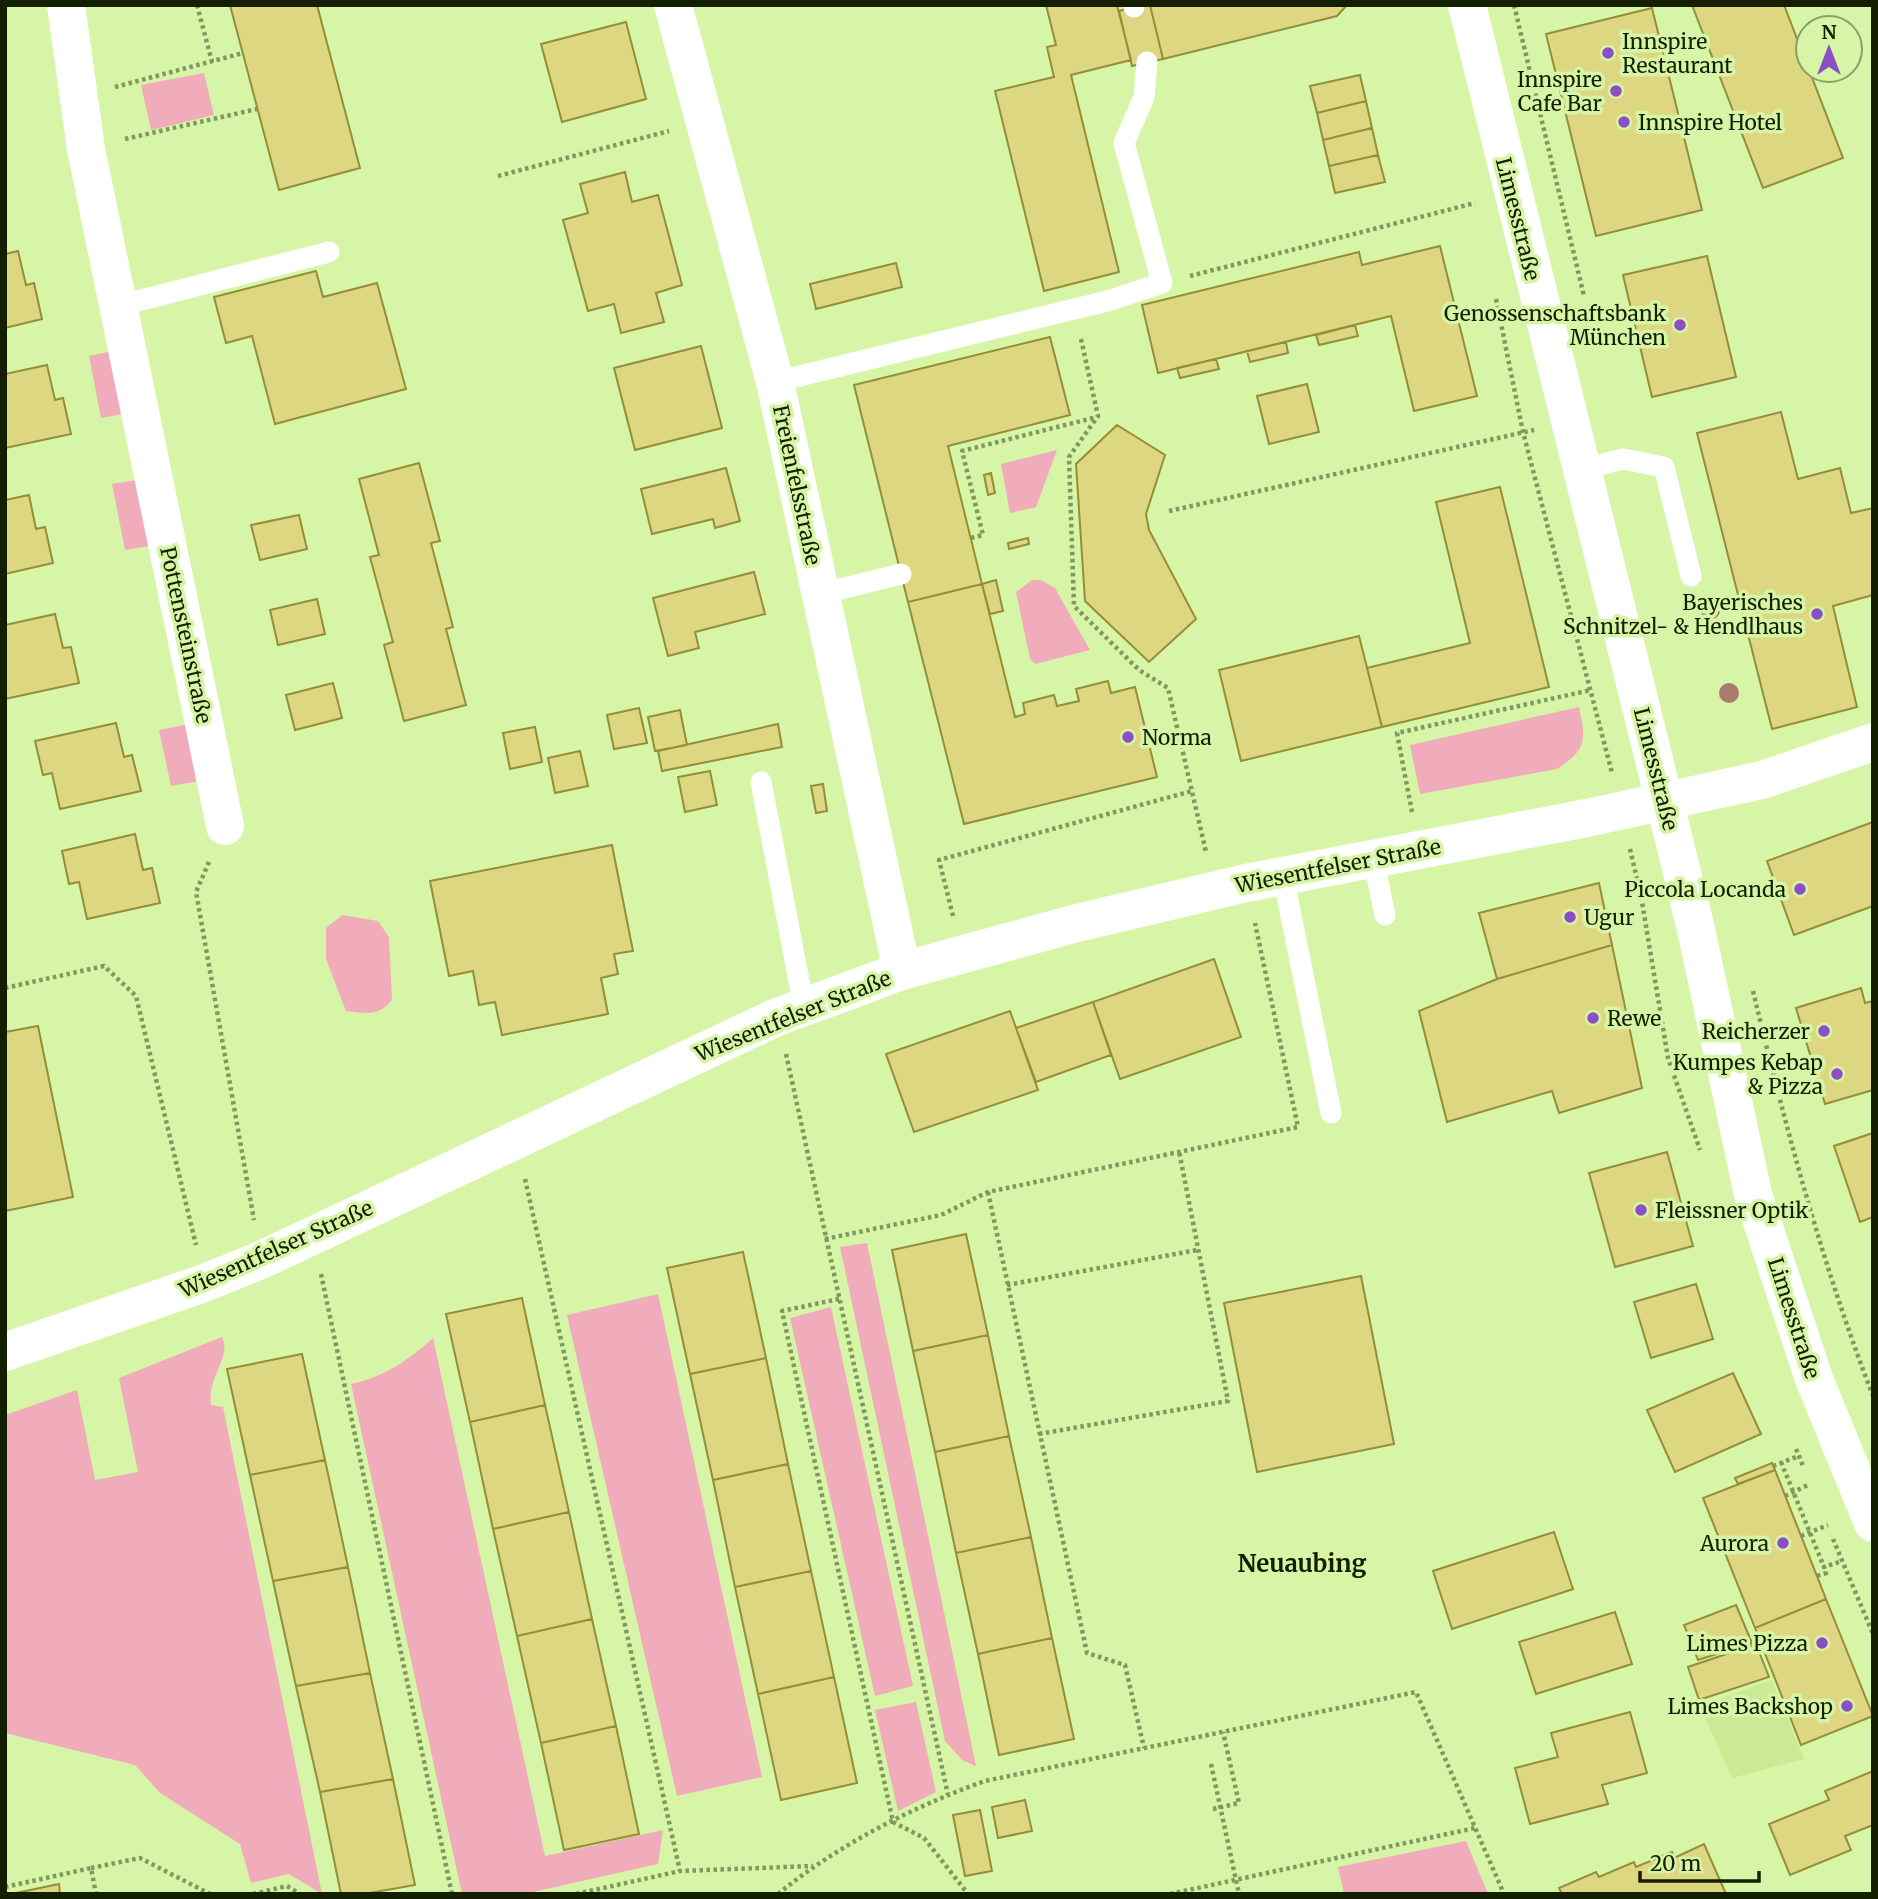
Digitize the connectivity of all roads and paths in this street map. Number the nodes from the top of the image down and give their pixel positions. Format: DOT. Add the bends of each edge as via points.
graph roads {
  1 [pos="66,5"];
  2 [pos="197,5"];
  3 [pos="673,5"];
  4 [pos="1466,5"];
  5 [pos="243,54"];
  6 [pos="212,62"];
  7 [pos="1147,62"];
  8 [pos="77,97"];
  9 [pos="257,109"];
  10 [pos="673,130"];
  11 [pos="86,149"];
  12 [pos="498,176"];
  13 [pos="1475,203"];
  14 [pos="329,251"];
  15 [pos="1162,283"];
  16 [pos="118,306"];
  17 [pos="1075,309"];
  18 [pos="775,382"];
  19 [pos="1098,416"];
  20 [pos="1568,423"];
  21 [pos="1580,470"];
  22 [pos="1170,511"];
  23 [pos="971,538"];
  24 [pos="901,574"];
  25 [pos="1691,576"];
  26 [pos="820,594"];
  27 [pos="1591,690"];
  28 [pos="1873,743"];
  29 [pos="761,782"];
  30 [pos="1192,791"];
  31 [pos="1664,801"];
  32 [pos="225,826"];
  33 [pos="1421,849"];
  34 [pos="1373,859"];
  35 [pos="1283,876"];
  36 [pos="1230,887"];
  37 [pos="1385,915"];
  38 [pos="962,955"];
  39 [pos="902,971"];
  40 [pos="5,988"];
  41 [pos="791,1012"];
  42 [pos="1331,1113"];
  43 [pos="516,1139"];
  44 [pos="1179,1151"];
  45 [pos="988,1192"];
  46 [pos="313,1235"];
  47 [pos="825,1239"];
  48 [pos="1198,1250"];
  49 [pos="261,1260"];
  50 [pos="204,1283"];
  51 [pos="1007,1285"];
  52 [pos="839,1299"];
  53 [pos="5,1352"];
  54 [pos="1039,1434"];
  55 [pos="1799,1456"];
  56 [pos="1781,1462"];
  57 [pos="1773,1466"];
  58 [pos="1810,1484"];
  59 [pos="1794,1492"];
  60 [pos="1785,1496"];
  61 [pos="1873,1523"];
  62 [pos="1828,1525"];
  63 [pos="1810,1533"];
  64 [pos="1801,1536"];
  65 [pos="1842,1561"];
  66 [pos="1824,1567"];
  67 [pos="1817,1576"];
  68 [pos="1223,1732"];
  69 [pos="1144,1748"];
  70 [pos="1211,1764"];
  71 [pos="948,1795"];
  72 [pos="1220,1808"];
  73 [pos="1213,1809"];
  74 [pos="893,1822"];
  75 [pos="1475,1828"];
  76 [pos="813,1866"];
  77 [pos="90,1868"];
  78 [pos="680,1871"];
  79 [pos="1236,1880"];
  80 [pos="5,1887"];
  81 [pos="96,1894"];
  82 [pos="210,1894"];
  83 [pos="253,1894"];
  84 [pos="300,1894"];
  85 [pos="452,1894"];
  86 [pos="576,1894"];
  87 [pos="778,1894"];
  88 [pos="968,1894"];
  89 [pos="1170,1894"];
  90 [pos="1239,1894"];
  91 [pos="1504,1894"];
  1 -- 8 [label="street, Pottensteinstraße"];
  2 -- 6 [label="path"];
  3 -- 18 [label="street, Freienfelsstraße"];
  4 -- 20 [label="street, Limesstraße"];
  5 -- 6 [label="path"];
  6 -- 8 [label="path"];
  7 -- 15 [label="lane" via="1144,97 1124,143"];
  8 -- 11 [label="street, Pottensteinstraße"];
  9 -- 11 [label="path"];
  10 -- 12 [label="path"];
  11 -- 16 [label="street, Pottensteinstraße"];
  13 -- 15 [label="path"];
  14 -- 16 [label="lane"];
  15 -- 17 [label="lane"];
  16 -- 32 [label="street, Pottensteinstraße"];
  17 -- 18 [label="lane"];
  17 -- 19 [label="path"];
  18 -- 26 [label="street, Freienfelsstraße"];
  19 -- 23 [label="path" via="962,451 983,535"];
  19 -- 30 [label="path" via="1069,457 1074,606 1139,670 1168,688"];
  20 -- 21 [label="street, Limesstraße"];
  20 -- 22 [label="path"];
  21 -- 25 [label="lane" via="1623,459 1664,467"];
  21 -- 31 [label="street, Limesstraße"];
  24 -- 26 [label="lane"];
  26 -- 39 [label="street, Freienfelsstraße"];
  27 -- 33 [label="path" via="1397,733"];
  28 -- 31 [label="street, Wiesentfelser Straße" via="1762,780"];
  29 -- 41 [label="lane"];
  30 -- 36 [label="path"];
  30 -- 38 [label="path" via="939,860"];
  31 -- 33 [label="street, Wiesentfelser Straße"];
  31 -- 61 [label="street, Limesstraße" via="1753,1194 1814,1379"];
  32 -- 49 [label="path" via="195,892"];
  33 -- 34 [label="street, Wiesentfelser Straße"];
  34 -- 35 [label="street, Wiesentfelser Straße"];
  34 -- 37 [label="lane"];
  35 -- 36 [label="street, Wiesentfelser Straße"];
  35 -- 42 [label="lane"];
  36 -- 38 [label="street, Wiesentfelser Straße"];
  36 -- 44 [label="path" via="1297,1127"];
  38 -- 39 [label="street, Wiesentfelser Straße"];
  39 -- 41 [label="street, Wiesentfelser Straße"];
  40 -- 50 [label="path" via="104,966 136,996"];
  41 -- 43 [label="street, Wiesentfelser Straße"];
  41 -- 47 [label="path"];
  43 -- 46 [label="street, Wiesentfelser Straße"];
  43 -- 78 [label="path"];
  44 -- 45 [label="path"];
  44 -- 48 [label="path"];
  45 -- 47 [label="path" via="941,1215"];
  45 -- 51 [label="path"];
  46 -- 49 [label="street, Wiesentfelser Straße"];
  46 -- 85 [label="path"];
  47 -- 52 [label="path"];
  48 -- 51 [label="path"];
  48 -- 54 [label="path" via="1228,1401"];
  49 -- 50 [label="street, Wiesentfelser Straße"];
  50 -- 53 [label="street, Wiesentfelser Straße"];
  51 -- 54 [label="path"];
  52 -- 71 [label="path"];
  52 -- 74 [label="path" via="782,1311"];
  54 -- 69 [label="path" via="1087,1653 1125,1665"];
  55 -- 56 [label="path"];
  56 -- 57 [label="path"];
  56 -- 59 [label="path"];
  58 -- 59 [label="path"];
  59 -- 60 [label="path"];
  59 -- 63 [label="path"];
  62 -- 63 [label="path"];
  63 -- 64 [label="path"];
  63 -- 66 [label="path"];
  65 -- 66 [label="path"];
  66 -- 67 [label="path" via="1826,1573"];
  68 -- 69 [label="path"];
  68 -- 72 [label="path" via="1239,1803"];
  68 -- 75 [label="path" via="1416,1692"];
  69 -- 71 [label="path" via="985,1781"];
  70 -- 72 [label="path"];
  71 -- 74 [label="path"];
  72 -- 73 [label="path"];
  72 -- 79 [label="path"];
  74 -- 76 [label="path"];
  74 -- 88 [label="path" via="923,1838"];
  75 -- 79 [label="path"];
  75 -- 91 [label="path"];
  76 -- 78 [label="path"];
  76 -- 87 [label="path"];
  77 -- 80 [label="path"];
  77 -- 81 [label="path"];
  77 -- 82 [label="path" via="140,1858"];
  78 -- 86 [label="path"];
  79 -- 89 [label="path"];
  79 -- 90 [label="path"];
  83 -- 84 [label="path" via="287,1886"];
}
